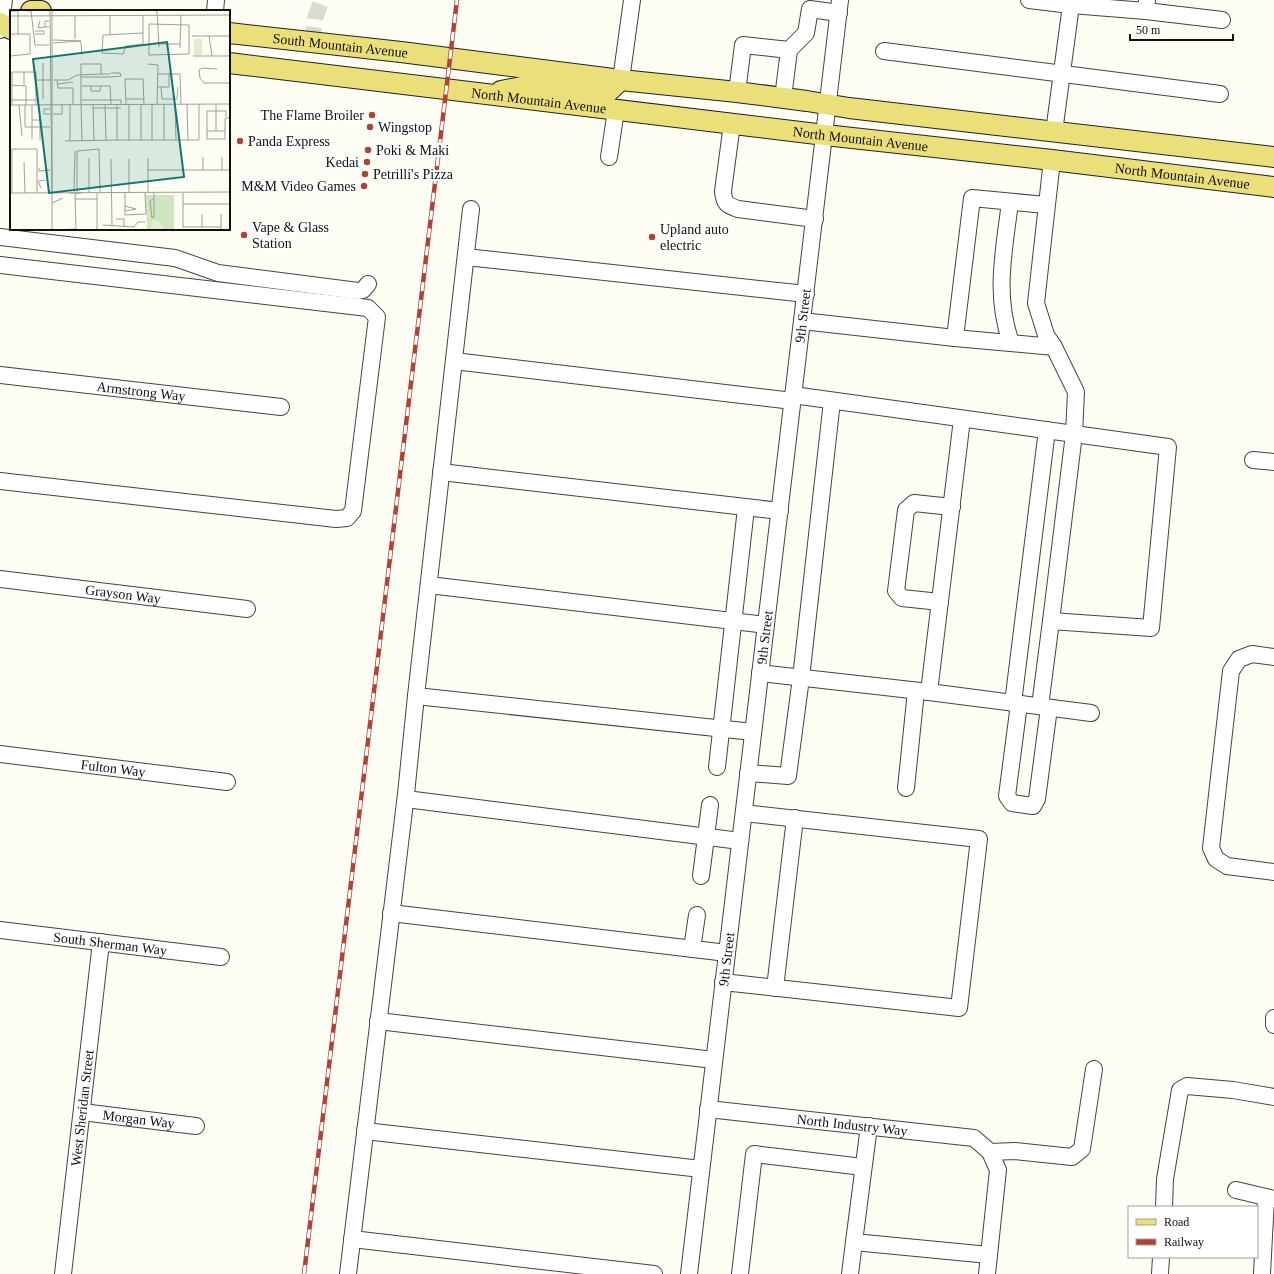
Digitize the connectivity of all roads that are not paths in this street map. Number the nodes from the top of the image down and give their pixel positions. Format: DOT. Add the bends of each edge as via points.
graph roads {
  1 [pos="4,0"];
  2 [pos="216,0"];
  3 [pos="632,0"];
  4 [pos="1029,0"];
  5 [pos="1053,2"];
  6 [pos="1071,5"];
  7 [pos="1147,5"];
  8 [pos="840,6"];
  9 [pos="215,10"];
  10 [pos="1222,20"];
  11 [pos="5,25"];
  12 [pos="230,34"];
  13 [pos="230,46"];
  14 [pos="789,50"];
  15 [pos="884,51"];
  16 [pos="401,52"];
  17 [pos="450,58"];
  18 [pos="230,63"];
  19 [pos="1062,75"];
  20 [pos="621,80"];
  21 [pos="447,89"];
  22 [pos="728,92"];
  23 [pos="487,94"];
  24 [pos="1220,94"];
  25 [pos="783,98"];
  26 [pos="828,105"];
  27 [pos="616,110"];
  28 [pos="732,124"];
  29 [pos="1054,132"];
  30 [pos="825,135"];
  31 [pos="948,148"];
  32 [pos="1201,149"];
  33 [pos="1274,157"];
  34 [pos="609,158"];
  35 [pos="1052,160"];
  36 [pos="1274,187"];
  37 [pos="1010,202"];
  38 [pos="1046,205"];
  39 [pos="471,209"];
  40 [pos="815,219"];
  41 [pos="0,237"];
  42 [pos="466,257"];
  43 [pos="0,265"];
  44 [pos="368,284"];
  45 [pos="806,294"];
  46 [pos="802,321"];
  47 [pos="955,338"];
  48 [pos="1011,343"];
  49 [pos="1054,347"];
  50 [pos="454,361"];
  51 [pos="0,375"];
  52 [pos="793,398"];
  53 [pos="832,401"];
  54 [pos="281,407"];
  55 [pos="962,419"];
  56 [pos="1047,430"];
  57 [pos="1074,434"];
  58 [pos="1253,460"];
  59 [pos="1274,462"];
  60 [pos="441,472"];
  61 [pos="0,481"];
  62 [pos="952,507"];
  63 [pos="746,508"];
  64 [pos="780,511"];
  65 [pos="0,579"];
  66 [pos="429,585"];
  67 [pos="940,602"];
  68 [pos="247,609"];
  69 [pos="733,621"];
  70 [pos="1051,621"];
  71 [pos="766,625"];
  72 [pos="1274,657"];
  73 [pos="760,673"];
  74 [pos="802,678"];
  75 [pos="923,692"];
  76 [pos="416,696"];
  77 [pos="1016,703"];
  78 [pos="1044,707"];
  79 [pos="1091,713"];
  80 [pos="721,728"];
  81 [pos="753,732"];
  82 [pos="0,754"];
  83 [pos="717,767"];
  84 [pos="748,774"];
  85 [pos="227,782"];
  86 [pos="906,788"];
  87 [pos="406,800"];
  88 [pos="710,806"];
  89 [pos="744,812"];
  90 [pos="795,818"];
  91 [pos="706,837"];
  92 [pos="740,841"];
  93 [pos="1274,872"];
  94 [pos="701,876"];
  95 [pos="391,913"];
  96 [pos="697,916"];
  97 [pos="0,930"];
  98 [pos="101,942"];
  99 [pos="692,949"];
  100 [pos="727,953"];
  101 [pos="220,957"];
  102 [pos="723,982"];
  103 [pos="775,988"];
  104 [pos="1274,1018"];
  105 [pos="378,1021"];
  106 [pos="1274,1025"];
  107 [pos="714,1060"];
  108 [pos="1094,1069"];
  109 [pos="1274,1097"];
  110 [pos="708,1109"];
  111 [pos="82,1112"];
  112 [pos="196,1126"];
  113 [pos="869,1126"];
  114 [pos="365,1131"];
  115 [pos="990,1152"];
  116 [pos="863,1167"];
  117 [pos="701,1169"];
  118 [pos="1236,1190"];
  119 [pos="1270,1199"];
  120 [pos="1164,1206"];
  121 [pos="352,1239"];
  122 [pos="854,1242"];
  123 [pos="989,1255"];
  124 [pos="1161,1258"];
  125 [pos="63,1274"];
  126 [pos="348,1274"];
  127 [pos="654,1274"];
  128 [pos="689,1274"];
  129 [pos="740,1274"];
  130 [pos="850,1274"];
  131 [pos="987,1274"];
  132 [pos="1160,1274"];
  133 [pos="1262,1274"];
  1 -- 11 [label="street"];
  2 -- 9 [label="street"];
  3 -- 20 [label="street"];
  4 -- 5 [label="street"];
  5 -- 6 [label="street"];
  6 -- 7 [label="street"];
  6 -- 19 [label="street"];
  7 -- 10 [label="street"];
  8 -- 14 [label="street" via="810,9 806,33"];
  8 -- 26 [label="street, 9th Street"];
  12 -- 16 [label="main road, South Mountain Avenue"];
  13 -- 16 [label="main road" via="365,62 376,62"];
  14 -- 22 [label="street" via="743,45"];
  14 -- 25 [label="street"];
  15 -- 19 [label="street"];
  16 -- 17 [label="main road, South Mountain Avenue"];
  17 -- 20 [label="main road, North Mountain Avenue"];
  18 -- 21 [label="main road, South Mountain Avenue"];
  19 -- 24 [label="street"];
  19 -- 29 [label="street"];
  20 -- 22 [label="main road, North Mountain Avenue"];
  20 -- 23 [label="main road" via="605,93 532,84"];
  21 -- 23 [label="main road, North Mountain Avenue"];
  22 -- 25 [label="main road, North Mountain Avenue"];
  22 -- 27 [label="main road" via="664,98 630,94"];
  23 -- 27 [label="main road, North Mountain Avenue"];
  25 -- 26 [label="main road, North Mountain Avenue"];
  26 -- 29 [label="main road, North Mountain Avenue"];
  26 -- 30 [label="street, 9th Street"];
  27 -- 28 [label="main road, North Mountain Avenue"];
  27 -- 34 [label="street"];
  28 -- 30 [label="main road, North Mountain Avenue"];
  28 -- 40 [label="street" via="723,191 728,206"];
  29 -- 31 [label="main road" via="1036,145 980,138"];
  29 -- 32 [label="main road, North Mountain Avenue"];
  30 -- 31 [label="main road, North Mountain Avenue"];
  30 -- 40 [label="street, 9th Street"];
  31 -- 35 [label="main road, North Mountain Avenue"];
  32 -- 33 [label="main road, North Mountain Avenue"];
  32 -- 35 [label="main road" via="1163,156 1070,146"];
  35 -- 36 [label="main road, North Mountain Avenue"];
  35 -- 38 [label="street"];
  37 -- 38 [label="street"];
  37 -- 47 [label="street" via="972,198"];
  37 -- 48 [label="street" via="1001,289 1005,327"];
  38 -- 49 [label="street" via="1036,303 1046,336"];
  39 -- 42 [label="street"];
  40 -- 45 [label="street, 9th Street"];
  41 -- 44 [label="street" via="175,258 218,273 358,292"];
  42 -- 45 [label="street"];
  42 -- 50 [label="street"];
  43 -- 61 [label="street" via="368,308 377,316 353,511 347,518 336,519"];
  45 -- 46 [label="street, 9th Street"];
  46 -- 47 [label="street"];
  46 -- 52 [label="street, 9th Street"];
  47 -- 48 [label="street"];
  48 -- 49 [label="street"];
  49 -- 57 [label="street" via="1076,392"];
  50 -- 52 [label="street"];
  50 -- 60 [label="street"];
  51 -- 54 [label="street, Armstrong Way"];
  52 -- 53 [label="street"];
  52 -- 64 [label="street, 9th Street"];
  53 -- 55 [label="street"];
  53 -- 74 [label="street"];
  55 -- 56 [label="street"];
  55 -- 62 [label="street"];
  56 -- 57 [label="street"];
  56 -- 77 [label="street"];
  57 -- 70 [label="street"];
  57 -- 70 [label="street" via="1168,447 1151,628"];
  58 -- 59 [label="street"];
  60 -- 63 [label="street"];
  60 -- 66 [label="street"];
  62 -- 67 [label="street"];
  62 -- 67 [label="street" via="914,503 906,510 896,591 902,598"];
  63 -- 64 [label="street"];
  63 -- 69 [label="street"];
  64 -- 71 [label="street, 9th Street"];
  65 -- 68 [label="street, Grayson Way"];
  66 -- 69 [label="street"];
  66 -- 76 [label="street"];
  67 -- 75 [label="street"];
  69 -- 71 [label="street"];
  69 -- 80 [label="street"];
  70 -- 78 [label="street"];
  71 -- 73 [label="street, 9th Street"];
  72 -- 93 [label="street" via="1252,654 1239,659 1231,671 1211,848 1216,859 1227,866"];
  73 -- 74 [label="street"];
  73 -- 81 [label="street, 9th Street"];
  74 -- 75 [label="street"];
  74 -- 84 [label="street" via="788,776"];
  75 -- 77 [label="street"];
  75 -- 86 [label="street"];
  76 -- 80 [label="street"];
  76 -- 87 [label="street"];
  77 -- 78 [label="street"];
  77 -- 78 [label="street" via="1007,796 1012,803 1033,806 1037,799"];
  78 -- 79 [label="street"];
  80 -- 81 [label="street"];
  80 -- 83 [label="street"];
  81 -- 84 [label="street, 9th Street"];
  82 -- 85 [label="street, Fulton Way"];
  84 -- 89 [label="street, 9th Street"];
  87 -- 91 [label="street"];
  87 -- 95 [label="street"];
  88 -- 91 [label="street"];
  89 -- 90 [label="street"];
  89 -- 92 [label="street, 9th Street"];
  90 -- 103 [label="street"];
  90 -- 103 [label="street" via="979,839 959,1008"];
  91 -- 92 [label="street"];
  91 -- 94 [label="street"];
  92 -- 100 [label="street, 9th Street"];
  95 -- 99 [label="street"];
  95 -- 105 [label="street"];
  96 -- 99 [label="street"];
  97 -- 98 [label="street, South Sherman Way"];
  98 -- 101 [label="street, South Sherman Way"];
  98 -- 111 [label="street, West Sheridan Street"];
  99 -- 100 [label="street"];
  100 -- 102 [label="street, 9th Street"];
  102 -- 103 [label="street"];
  102 -- 107 [label="street, 9th Street"];
  104 -- 106 [label="street"];
  105 -- 107 [label="street"];
  105 -- 114 [label="street"];
  107 -- 110 [label="street, 9th Street"];
  108 -- 115 [label="street" via="1082,1149 1072,1157"];
  109 -- 120 [label="street" via="1187,1086 1180,1090 1165,1179"];
  110 -- 113 [label="street, North Industry Way"];
  110 -- 117 [label="street, 9th Street"];
  111 -- 112 [label="street, Morgan Way"];
  111 -- 125 [label="street, West Sheridan Street"];
  113 -- 115 [label="street, North Industry Way" via="974,1138"];
  113 -- 116 [label="street"];
  114 -- 117 [label="street"];
  114 -- 121 [label="street"];
  115 -- 123 [label="street" via="998,1170"];
  116 -- 122 [label="street"];
  116 -- 129 [label="street" via="754,1154"];
  117 -- 128 [label="street, 9th Street"];
  118 -- 119 [label="street"];
  119 -- 133 [label="street"];
  121 -- 126 [label="street"];
  121 -- 127 [label="street"];
  122 -- 123 [label="street"];
  122 -- 130 [label="street"];
  123 -- 131 [label="street"];
  124 -- 132 [label="street"];
}
